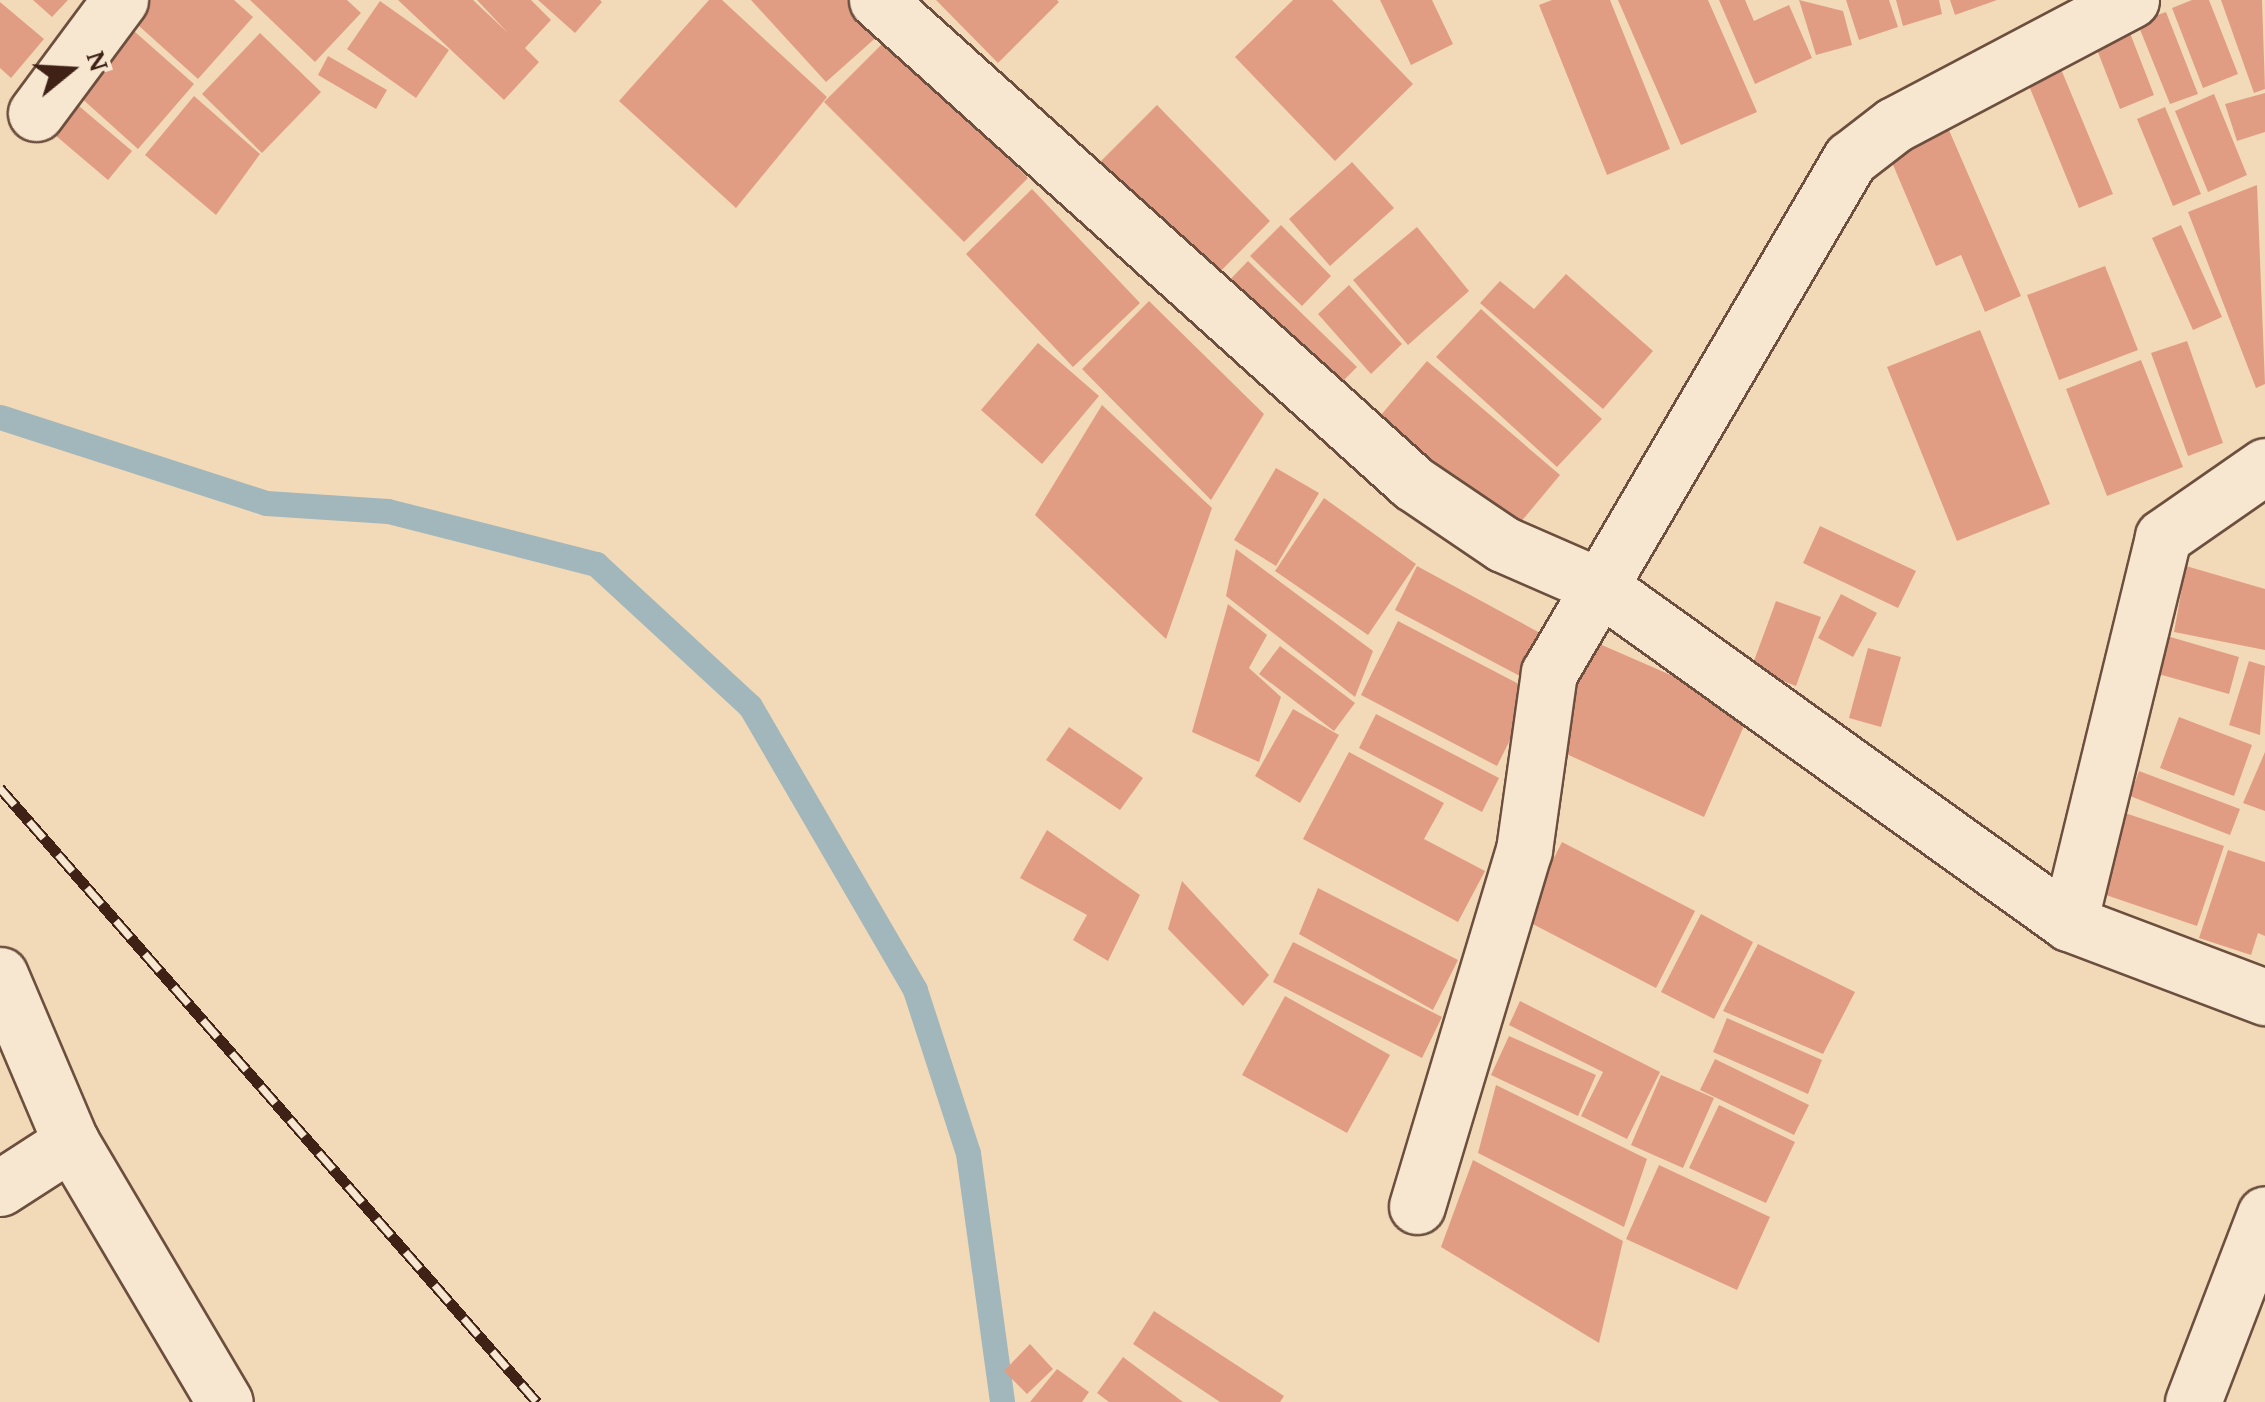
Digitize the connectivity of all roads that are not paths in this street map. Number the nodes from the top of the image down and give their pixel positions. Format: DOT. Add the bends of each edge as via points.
graph roads {
  1 [pos="120,0"];
  2 [pos="877,0"];
  3 [pos="2131,0"];
  4 [pos="36,113"];
  5 [pos="2265,466"];
  6 [pos="1599,586"];
  7 [pos="2069,922"];
  8 [pos="0,974"];
  9 [pos="2265,997"];
  10 [pos="71,1142"];
  11 [pos="0,1188"];
  12 [pos="1417,1206"];
  13 [pos="2265,1214"];
  14 [pos="226,1402"];
  15 [pos="2193,1402"];
  1 -- 4 [label="street"];
  2 -- 6 [label="street" via="1414,483 1503,544"];
  3 -- 6 [label="street" via="1894,125 1850,159"];
  5 -- 7 [label="street" via="2162,537"];
  6 -- 7 [label="street"];
  6 -- 12 [label="street" via="1549,674 1524,850"];
  7 -- 9 [label="street"];
  8 -- 10 [label="street"];
  10 -- 11 [label="street"];
  10 -- 14 [label="street"];
  13 -- 15 [label="street"];
}
